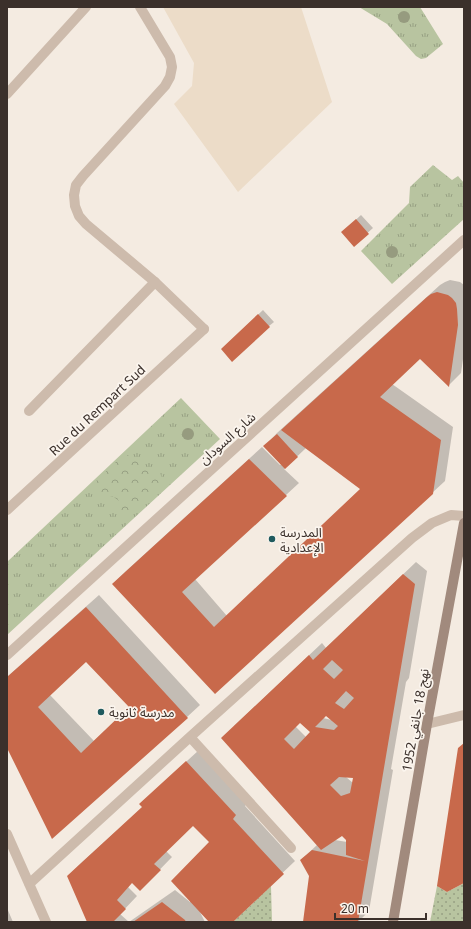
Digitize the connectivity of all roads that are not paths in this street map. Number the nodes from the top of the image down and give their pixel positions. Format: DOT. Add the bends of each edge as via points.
graph roads {
  1 [pos="86,7"];
  2 [pos="140,7"];
  3 [pos="7,94"];
  4 [pos="464,240"];
  5 [pos="155,282"];
  6 [pos="29,411"];
  7 [pos="7,510"];
  8 [pos="464,516"];
  9 [pos="464,523"];
  10 [pos="7,655"];
  11 [pos="464,715"];
  12 [pos="427,724"];
  13 [pos="190,737"];
  14 [pos="7,834"];
  15 [pos="291,848"];
  16 [pos="29,884"];
  17 [pos="46,922"];
  18 [pos="393,922"];
  1 -- 3 [label="street"];
  2 -- 5 [label="street" via="170,57 170,77 165,86 82,176 76,185 74,195 79,216 86,224"];
  4 -- 10 [label="street, شارع السودان"];
  5 -- 6 [label="street"];
  5 -- 7 [label="street, Rue du Rempart Sud" via="204,329"];
  8 -- 13 [label="street" via="451,515 432,523 412,538"];
  9 -- 12 [label="main road, نهج 18 جانفي 1952"];
  11 -- 12 [label="street"];
  12 -- 18 [label="main road, نهج 18 جانفي 1952"];
  13 -- 15 [label="street"];
  13 -- 16 [label="street"];
  14 -- 16 [label="street"];
  16 -- 17 [label="street"];
}
